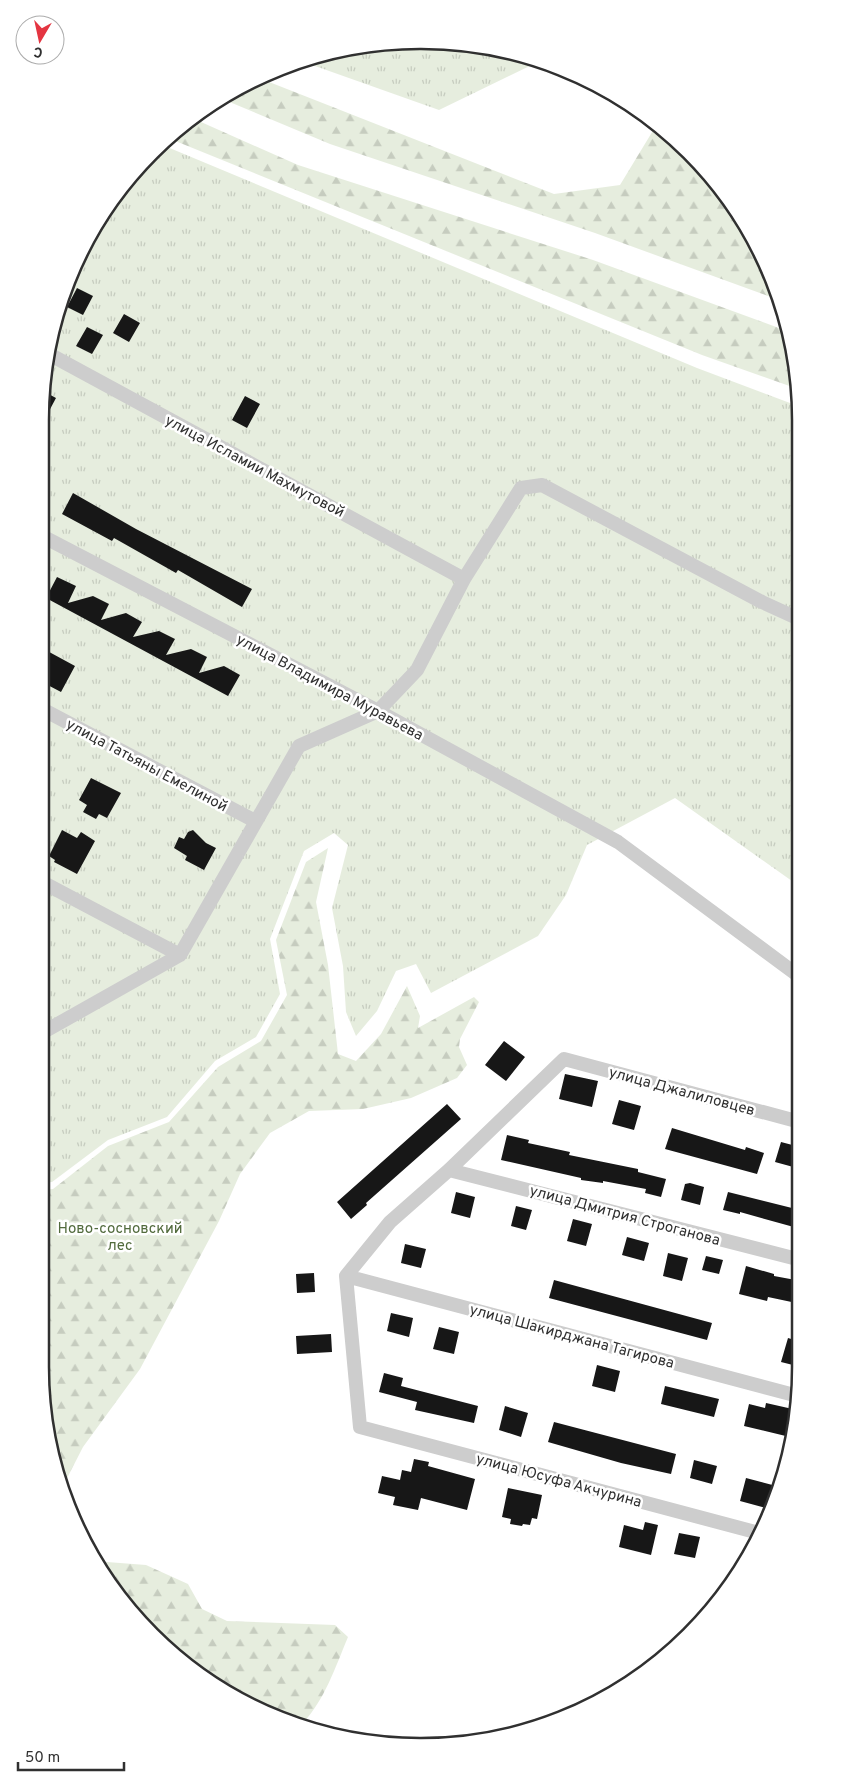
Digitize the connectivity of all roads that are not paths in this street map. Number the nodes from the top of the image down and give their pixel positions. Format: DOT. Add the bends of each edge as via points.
graph roads {
  1 [pos="54,357"];
  2 [pos="49,540"];
  3 [pos="464,579"];
  4 [pos="792,616"];
  5 [pos="378,712"];
  6 [pos="49,713"];
  7 [pos="255,821"];
  8 [pos="49,886"];
  9 [pos="180,954"];
  10 [pos="792,971"];
  11 [pos="49,1029"];
  12 [pos="792,1120"];
  13 [pos="449,1170"];
  14 [pos="792,1258"];
  15 [pos="346,1276"];
  16 [pos="791,1394"];
  17 [pos="753,1532"];
  1 -- 3 [label="street, улица Исламии Махмутовой"];
  2 -- 5 [label="street, улица Владимира Муравьева"];
  3 -- 4 [label="street" via="521,488 542,484"];
  3 -- 5 [label="street" via="417,670"];
  5 -- 7 [label="street" via="299,746"];
  5 -- 10 [label="street, улица Владимира Муравьева" via="618,842"];
  6 -- 7 [label="street, улица Татьяны Емелиной"];
  7 -- 9 [label="street"];
  8 -- 9 [label="street"];
  9 -- 11 [label="street"];
  12 -- 13 [label="street, улица Джалиловцев" via="564,1060"];
  13 -- 14 [label="street, улица Дмитрия Строганова"];
  13 -- 15 [label="street" via="390,1222"];
  15 -- 16 [label="street, улица Шакирджана Тагирова"];
  15 -- 17 [label="street, улица Юсуфа Акчурина" via="360,1427"];
}
